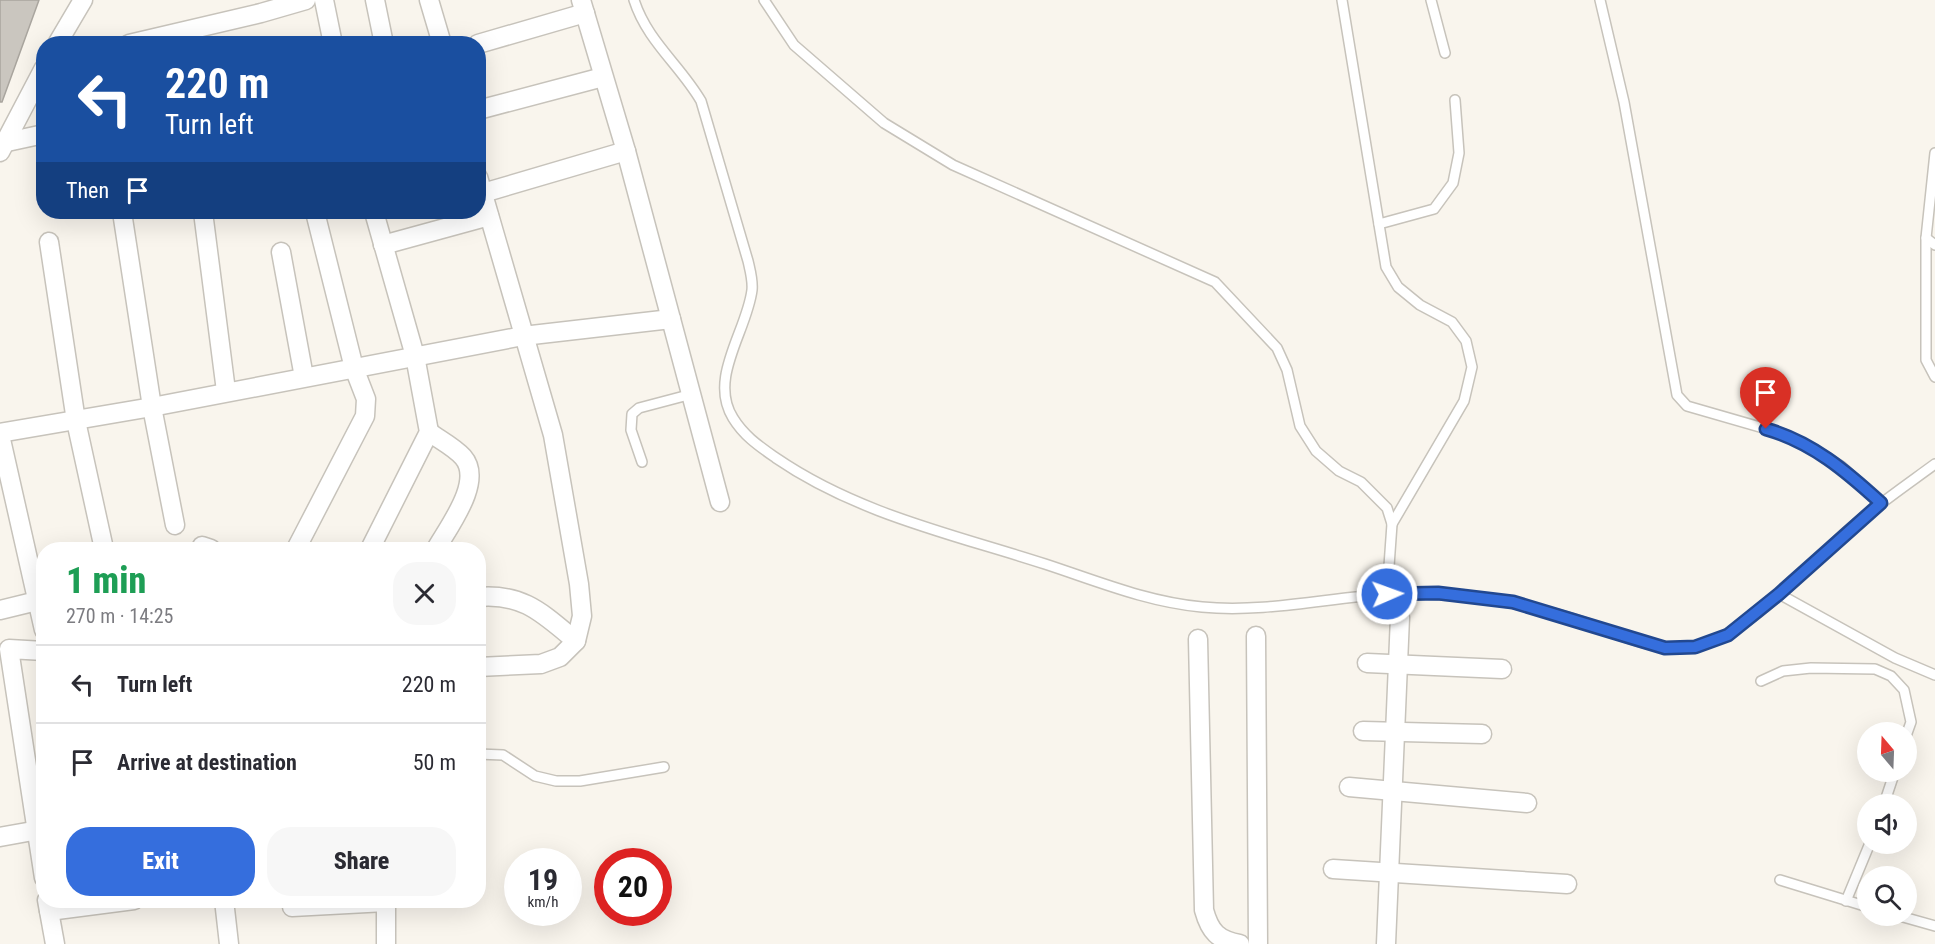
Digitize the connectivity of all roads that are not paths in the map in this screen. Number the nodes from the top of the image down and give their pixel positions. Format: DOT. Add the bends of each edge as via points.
graph roads {
  1 [pos="83,0"];
  2 [pos="306,0"];
  3 [pos="324,0"];
  4 [pos="375,0"];
  5 [pos="429,0"];
  6 [pos="634,0"];
  7 [pos="764,0"];
  8 [pos="1342,0"];
  9 [pos="1431,0"];
  10 [pos="1600,0"];
  11 [pos="583,6"];
  12 [pos="259,7"];
  13 [pos="62,36"];
  14 [pos="185,36"];
  15 [pos="331,36"];
  16 [pos="382,36"];
  17 [pos="440,36"];
  18 [pos="486,41"];
  19 [pos="1445,53"];
  20 [pos="603,77"];
  21 [pos="36,84"];
  22 [pos="1455,100"];
  23 [pos="486,108"];
  24 [pos="36,137"];
  25 [pos="4,147"];
  26 [pos="626,151"];
  27 [pos="1935,153"];
  28 [pos="486,184"];
  29 [pos="486,204"];
  30 [pos="489,216"];
  31 [pos="486,217"];
  32 [pos="123,219"];
  33 [pos="203,219"];
  34 [pos="317,219"];
  35 [pos="376,219"];
  36 [pos="478,219"];
  37 [pos="1379,224"];
  38 [pos="1926,238"];
  39 [pos="49,242"];
  40 [pos="383,245"];
  41 [pos="1935,245"];
  42 [pos="281,252"];
  43 [pos="671,319"];
  44 [pos="523,336"];
  45 [pos="415,356"];
  46 [pos="354,368"];
  47 [pos="304,377"];
  48 [pos="1935,377"];
  49 [pos="226,391"];
  50 [pos="692,394"];
  51 [pos="152,407"];
  52 [pos="76,421"];
  53 [pos="429,432"];
  54 [pos="0,434"];
  55 [pos="642,462"];
  56 [pos="1935,464"];
  57 [pos="720,502"];
  58 [pos="1881,503"];
  59 [pos="8,506"];
  60 [pos="1392,524"];
  61 [pos="175,525"];
  62 [pos="102,542"];
  63 [pos="300,542"];
  64 [pos="374,542"];
  65 [pos="440,542"];
  66 [pos="1387,594"];
  67 [pos="1779,594"];
  68 [pos="486,597"];
  69 [pos="36,598"];
  70 [pos="36,601"];
  71 [pos="0,610"];
  72 [pos="1400,617"];
  73 [pos="1256,636"];
  74 [pos="1198,639"];
  75 [pos="576,641"];
  76 [pos="36,650"];
  77 [pos="1367,663"];
  78 [pos="1398,664"];
  79 [pos="486,667"];
  80 [pos="1502,669"];
  81 [pos="1935,675"];
  82 [pos="1761,681"];
  83 [pos="1911,722"];
  84 [pos="1363,731"];
  85 [pos="1394,733"];
  86 [pos="1482,734"];
  87 [pos="486,754"];
  88 [pos="664,767"];
  89 [pos="1349,787"];
  90 [pos="1393,793"];
  91 [pos="1527,803"];
  92 [pos="36,807"];
  93 [pos="36,831"];
  94 [pos="0,837"];
  95 [pos="1865,854"];
  96 [pos="1333,869"];
  97 [pos="1389,872"];
  98 [pos="1780,880"];
  99 [pos="1567,884"];
  100 [pos="1846,901"];
  101 [pos="1857,904"];
  102 [pos="49,908"];
  103 [pos="225,908"];
  104 [pos="386,908"];
  105 [pos="1917,921"];
  106 [pos="1935,926"];
  107 [pos="55,944"];
  108 [pos="229,944"];
  109 [pos="386,944"];
  110 [pos="1240,944"];
  111 [pos="1258,944"];
  112 [pos="1386,944"];
  1 -- 13 [label="street"];
  2 -- 12 [label="street"];
  3 -- 15 [label="street"];
  4 -- 16 [label="street"];
  5 -- 17 [label="street"];
  6 -- 66 [label="lane" via="650,36 701,101 748,261 753,284 749,308 726,371 725,395 730,414 755,444 811,482 919,528 1045,564 1140,597 1204,608 1281,606"];
  7 -- 60 [label="lane" via="794,45 894,129 953,165 1215,282 1277,348 1287,370 1300,426 1316,451 1372,491 1387,508"];
  8 -- 37 [label="lane"];
  9 -- 19 [label="lane"];
  10 -- 58 [label="lane" via="1624,102 1677,395 1695,409 1784,434 1841,466"];
  11 -- 18 [label="street"];
  11 -- 20 [label="street"];
  12 -- 14 [label="street"];
  20 -- 23 [label="street"];
  20 -- 26 [label="street"];
  21 -- 25 [label="street"];
  22 -- 37 [label="lane" via="1459,153 1453,183 1434,209"];
  24 -- 25 [label="street"];
  26 -- 28 [label="street"];
  26 -- 43 [label="street"];
  27 -- 38 [label="lane"];
  29 -- 30 [label="street"];
  30 -- 31 [label="street"];
  30 -- 44 [label="street"];
  32 -- 51 [label="street"];
  33 -- 49 [label="street"];
  34 -- 46 [label="street"];
  35 -- 40 [label="street"];
  36 -- 40 [label="street"];
  37 -- 60 [label="lane" via="1386,267 1398,287 1419,305 1452,322 1466,341 1472,367 1464,401"];
  38 -- 41 [label="lane"];
  38 -- 48 [label="lane" via="1926,360"];
  39 -- 52 [label="street"];
  40 -- 45 [label="street"];
  42 -- 47 [label="street"];
  43 -- 44 [label="street"];
  43 -- 50 [label="street"];
  44 -- 45 [label="street"];
  44 -- 75 [label="street" via="553,435 577,572 582,616"];
  45 -- 46 [label="street"];
  45 -- 53 [label="street"];
  46 -- 47 [label="street"];
  46 -- 63 [label="street" via="366,399 365,416"];
  47 -- 49 [label="street"];
  49 -- 51 [label="street"];
  50 -- 55 [label="lane" via="639,408 632,414 631,429"];
  50 -- 57 [label="street"];
  51 -- 52 [label="street"];
  51 -- 61 [label="street"];
  52 -- 54 [label="street"];
  52 -- 62 [label="street"];
  53 -- 64 [label="street"];
  53 -- 65 [label="street" via="463,457 471,471 471,486"];
  54 -- 59 [label="street"];
  56 -- 58 [label="lane"];
  58 -- 67 [label="lane"];
  59 -- 69 [label="street"];
  60 -- 66 [label="lane"];
  66 -- 67 [label="lane" via="1438,593 1513,602 1665,648 1695,647 1728,635"];
  67 -- 81 [label="lane" via="1895,658"];
  68 -- 75 [label="street" via="516,598"];
  70 -- 71 [label="street"];
  72 -- 78 [label="street"];
  73 -- 111 [label="street"];
  74 -- 110 [label="street" via="1204,910 1217,937"];
  75 -- 79 [label="street" via="560,657 541,664"];
  76 -- 92 [label="street" via="9,648"];
  77 -- 78 [label="street"];
  78 -- 80 [label="street"];
  78 -- 85 [label="street"];
  82 -- 83 [label="lane" via="1782,671 1875,669 1891,676 1904,690"];
  84 -- 85 [label="street"];
  85 -- 86 [label="street"];
  85 -- 90 [label="street"];
  87 -- 88 [label="lane" via="503,755 535,776 556,781 580,781"];
  89 -- 90 [label="street"];
  90 -- 91 [label="street"];
  90 -- 97 [label="street"];
  93 -- 94 [label="street"];
  95 -- 100 [label="lane"];
  96 -- 97 [label="street"];
  97 -- 99 [label="street"];
  97 -- 112 [label="street"];
  98 -- 100 [label="lane"];
  100 -- 101 [label="lane"];
  102 -- 107 [label="street"];
  103 -- 108 [label="street"];
  104 -- 109 [label="street"];
  105 -- 106 [label="lane"];
}
